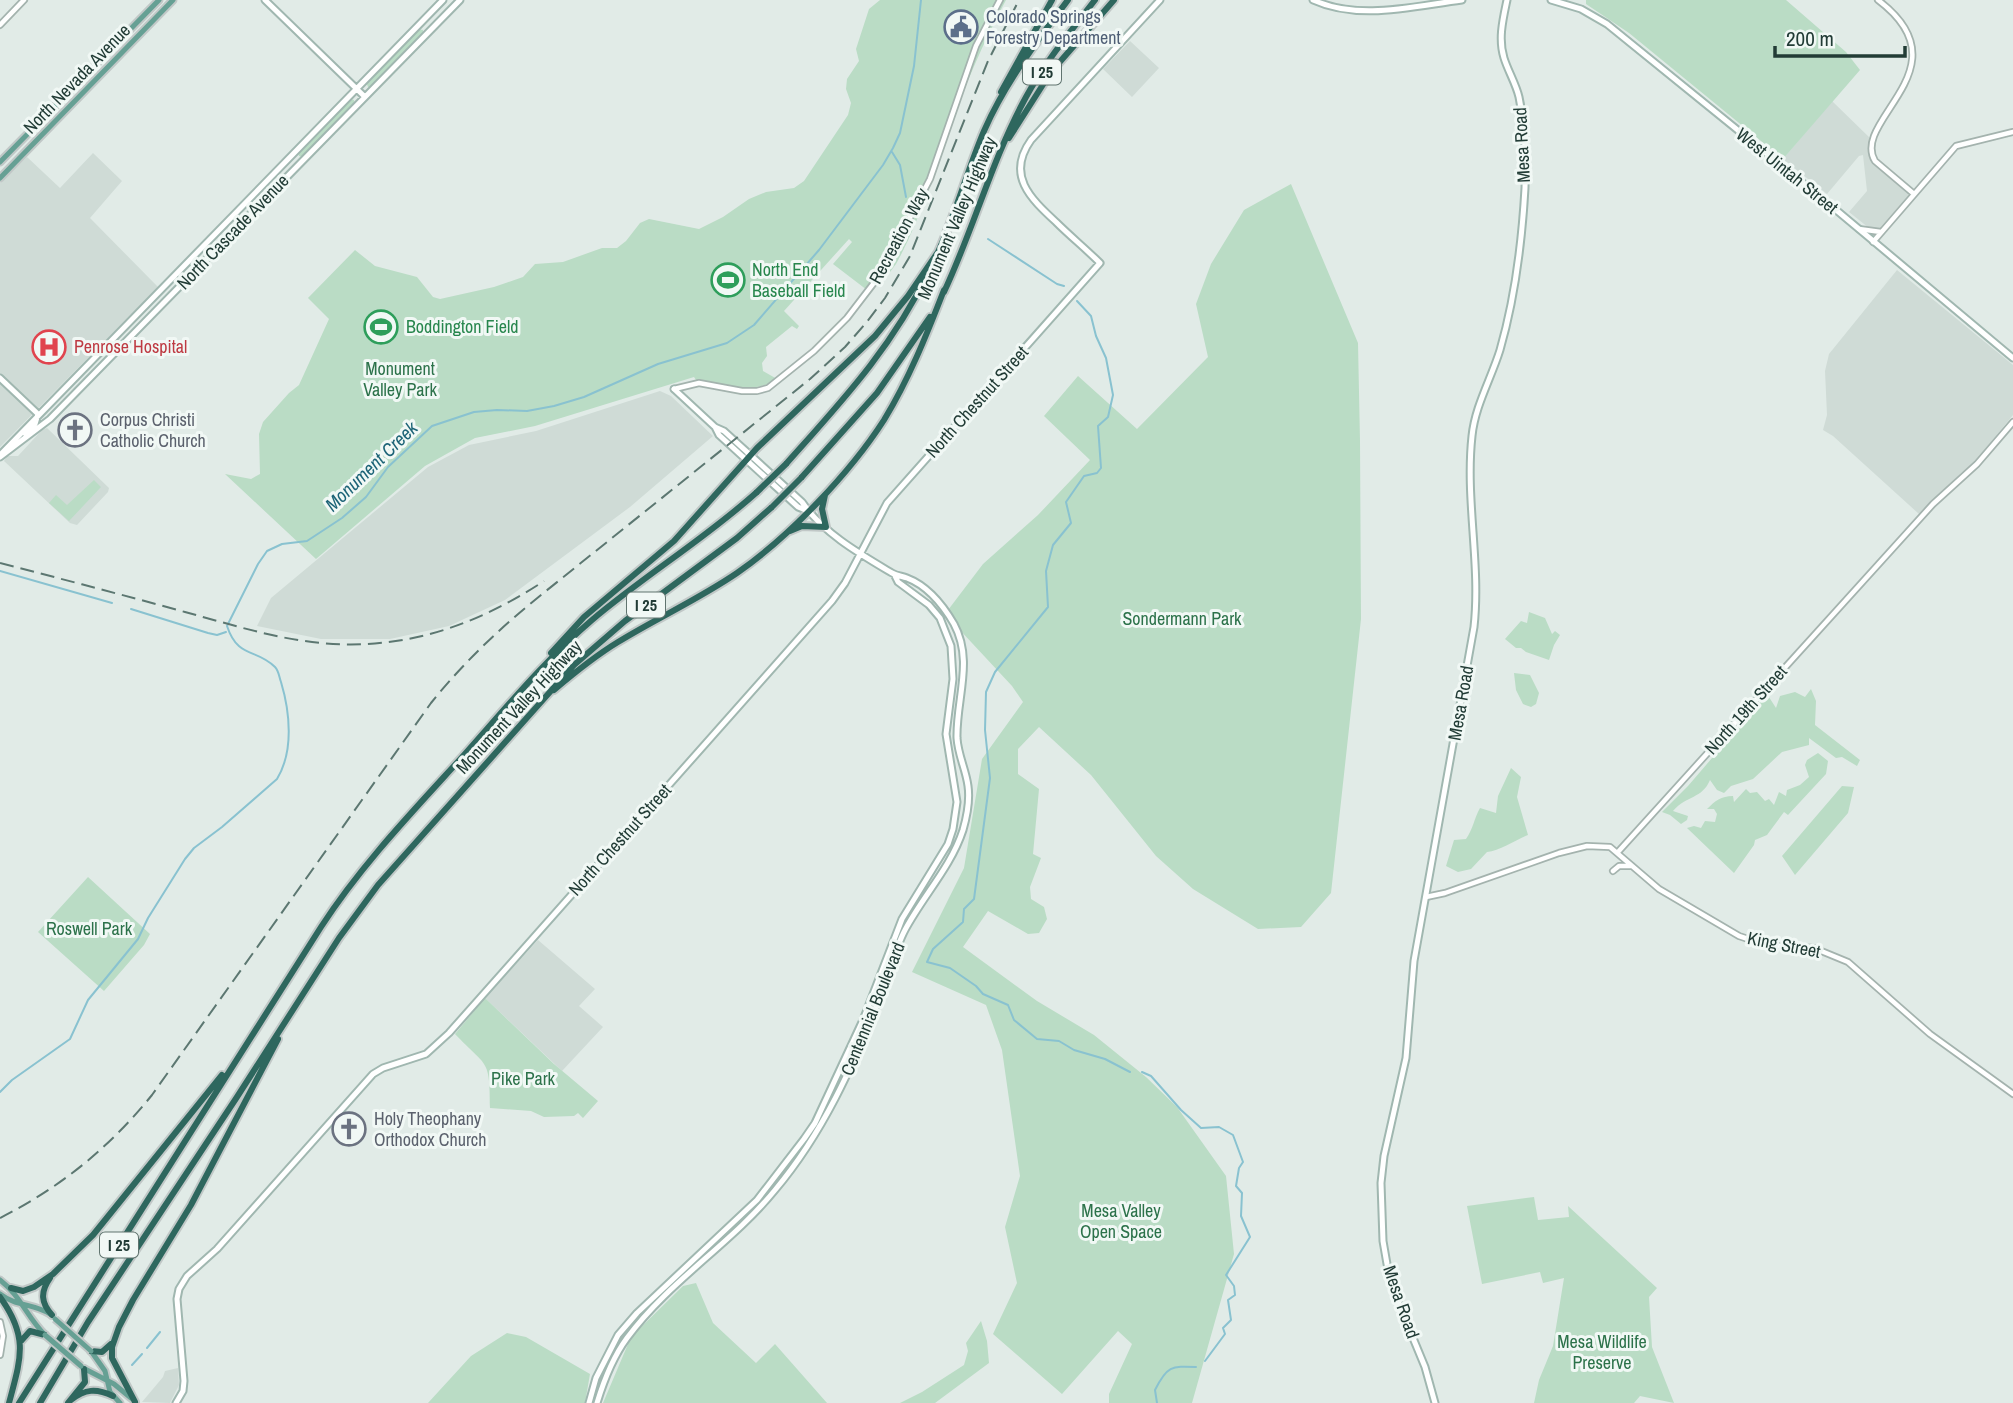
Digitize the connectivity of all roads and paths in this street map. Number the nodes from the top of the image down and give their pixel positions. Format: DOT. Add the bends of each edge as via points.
graph roads {
  1 [pos="24,0"];
  2 [pos="159,0"];
  3 [pos="173,0"];
  4 [pos="265,0"];
  5 [pos="443,0"];
  6 [pos="460,0"];
  7 [pos="1000,0"];
  8 [pos="1052,0"];
  9 [pos="1068,0"];
  10 [pos="1095,0"];
  11 [pos="1114,0"];
  12 [pos="1160,0"];
  13 [pos="1313,0"];
  14 [pos="1462,0"];
  15 [pos="1507,0"];
  16 [pos="1552,0"];
  17 [pos="1878,0"];
  18 [pos="0,24"];
  19 [pos="356,88"];
  20 [pos="365,97"];
  21 [pos="995,110"];
  22 [pos="2013,132"];
  23 [pos="1000,151"];
  24 [pos="0,162"];
  25 [pos="0,178"];
  26 [pos="1914,194"];
  27 [pos="1858,229"];
  28 [pos="1882,232"];
  29 [pos="1873,242"];
  30 [pos="940,249"];
  31 [pos="944,290"];
  32 [pos="2013,358"];
  33 [pos="0,378"];
  34 [pos="674,390"];
  35 [pos="38,414"];
  36 [pos="2013,422"];
  37 [pos="46,423"];
  38 [pos="17,446"];
  39 [pos="0,456"];
  40 [pos="748,457"];
  41 [pos="827,490"];
  42 [pos="808,511"];
  43 [pos="826,527"];
  44 [pos="781,536"];
  45 [pos="861,553"];
  46 [pos="895,576"];
  47 [pos="531,679"];
  48 [pos="529,713"];
  49 [pos="1618,852"];
  50 [pos="1633,867"];
  51 [pos="1613,871"];
  52 [pos="1426,897"];
  53 [pos="292,1011"];
  54 [pos="241,1052"];
  55 [pos="2013,1094"];
  56 [pos="53,1274"];
  57 [pos="0,1280"];
  58 [pos="11,1288"];
  59 [pos="0,1295"];
  60 [pos="23,1305"];
  61 [pos="53,1317"];
  62 [pos="0,1322"];
  63 [pos="45,1335"];
  64 [pos="114,1340"];
  65 [pos="20,1342"];
  66 [pos="91,1351"];
  67 [pos="0,1355"];
  68 [pos="82,1367"];
  69 [pos="107,1381"];
  70 [pos="113,1396"];
  71 [pos="69,1401"];
  72 [pos="136,1402"];
  73 [pos="9,1403"];
  74 [pos="19,1403"];
  75 [pos="40,1403"];
  76 [pos="120,1403"];
  77 [pos="176,1403"];
  78 [pos="589,1403"];
  79 [pos="597,1403"];
  80 [pos="1435,1403"];
  1 -- 18 [label="street"];
  2 -- 24 [label="main road, North Nevada Avenue"];
  3 -- 25 [label="main road, North Nevada Avenue"];
  4 -- 19 [label="main road"];
  5 -- 19 [label="main road, North Cascade Avenue"];
  6 -- 20 [label="main road, North Cascade Avenue"];
  7 -- 34 [label="street, Recreation Way" via="976,46 930,179 880,275 847,318 768,388 741,391 699,383"];
  8 -- 21 [label="highway" via="1008,77"];
  9 -- 21 [label="highway, Monument Valley Highway / I 25"];
  10 -- 23 [label="highway, Monument Valley Highway / I 25" via="1035,81"];
  11 -- 23 [label="highway" via="1051,72"];
  12 -- 45 [label="main road, North Chestnut Street" via="1031,140 1021,164 1021,178 1032,199 1100,262 887,503"];
  13 -- 14 [label="main road" via="1366,11"];
  15 -- 52 [label="main road, Mesa Road" via="1502,46 1521,108 1524,196 1508,317 1472,436 1474,627"];
  16 -- 27 [label="main road, West Uintah Street" via="1607,24"];
  17 -- 26 [label="street" via="1905,27 1912,60 1874,137 1872,153"];
  19 -- 20 [label="main road"];
  19 -- 35 [label="main road, North Cascade Avenue"];
  20 -- 37 [label="main road, North Cascade Avenue"];
  21 -- 30 [label="highway, Monument Valley Highway / I 25"];
  22 -- 26 [label="street" via="1956,146"];
  23 -- 31 [label="highway, Monument Valley Highway / I 25"];
  26 -- 28 [label="street"];
  27 -- 28 [label="street"];
  27 -- 29 [label="main road, West Uintah Street"];
  28 -- 29 [label="street"];
  29 -- 32 [label="main road, West Uintah Street"];
  30 -- 40 [label="highway" via="876,336"];
  30 -- 47 [label="highway, Monument Valley Highway / I 25, bridge" via="880,354 786,464 723,522 593,619"];
  31 -- 41 [label="highway" via="891,408"];
  31 -- 48 [label="highway, Monument Valley Highway / I 25, bridge" via="916,340 877,393 801,478 737,538 604,638"];
  33 -- 35 [label="main road"];
  34 -- 40 [label="main road, Centennial Boulevard"];
  35 -- 37 [label="street"];
  35 -- 38 [label="main road"];
  35 -- 39 [label="main road, North Cascade Avenue"];
  36 -- 49 [label="street, North 19th Street"];
  37 -- 38 [label="main road, North Cascade Avenue"];
  38 -- 39 [label="main road, North Cascade Avenue"];
  40 -- 42 [label="main road, Centennial Boulevard" via="798,507"];
  40 -- 47 [label="highway" via="682,534 584,617"];
  41 -- 42 [label="highway"];
  41 -- 43 [label="highway" via="822,509"];
  42 -- 43 [label="main road, Centennial Boulevard"];
  42 -- 44 [label="highway"];
  43 -- 44 [label="highway" via="802,526"];
  43 -- 45 [label="main road, Centennial Boulevard"];
  44 -- 48 [label="highway" via="727,580 599,655"];
  45 -- 46 [label="main road, Centennial Boulevard"];
  45 -- 77 [label="main road, North Chestnut Street" via="832,601 449,1033 426,1054 375,1072 217,1249 187,1276 177,1299 184,1383"];
  46 -- 78 [label="main road, Centennial Boulevard" via="929,605 947,631 951,646 946,734 957,814 948,844 898,927 863,1020 815,1122 757,1200 636,1313 606,1357"];
  46 -- 79 [label="main road, Centennial Boulevard" via="932,594 961,645 964,673 957,735 968,787 964,828 906,929 867,1032 825,1122 758,1210 655,1304 625,1339"];
  47 -- 54 [label="highway, Monument Valley Highway / I 25" via="356,878"];
  48 -- 53 [label="highway, Monument Valley Highway / I 25" via="377,885"];
  49 -- 50 [label="street, King Street"];
  49 -- 52 [label="street" via="1601,845 1573,849"];
  50 -- 51 [label="street" via="1619,866"];
  50 -- 55 [label="street, King Street" via="1659,889 1744,939 1814,948 1848,962 1930,1034"];
  52 -- 80 [label="main road, Mesa Road" via="1414,961 1406,1058 1384,1156 1381,1193 1389,1273"];
  53 -- 64 [label="highway" via="202,1185"];
  53 -- 75 [label="highway, Monument Valley Highway / I 25"];
  54 -- 56 [label="highway" via="114,1212"];
  54 -- 74 [label="highway, Monument Valley Highway / I 25"];
  56 -- 58 [label="highway" via="29,1290"];
  56 -- 61 [label="highway" via="42,1295"];
  57 -- 58 [label="main road"];
  58 -- 60 [label="main road"];
  59 -- 60 [label="main road"];
  59 -- 65 [label="highway" via="17,1324"];
  60 -- 61 [label="main road"];
  60 -- 63 [label="main road"];
  61 -- 66 [label="main road, bridge"];
  62 -- 67 [label="street"];
  63 -- 65 [label="highway" via="29,1332"];
  63 -- 68 [label="main road, bridge"];
  64 -- 66 [label="highway" via="104,1351"];
  64 -- 72 [label="highway" via="113,1362"];
  65 -- 73 [label="highway"];
  66 -- 69 [label="main road"];
  68 -- 69 [label="main road"];
  68 -- 71 [label="highway" via="85,1382"];
  69 -- 70 [label="main road"];
  69 -- 72 [label="main road"];
  70 -- 71 [label="highway" via="88,1390"];
  70 -- 76 [label="main road"];
}
